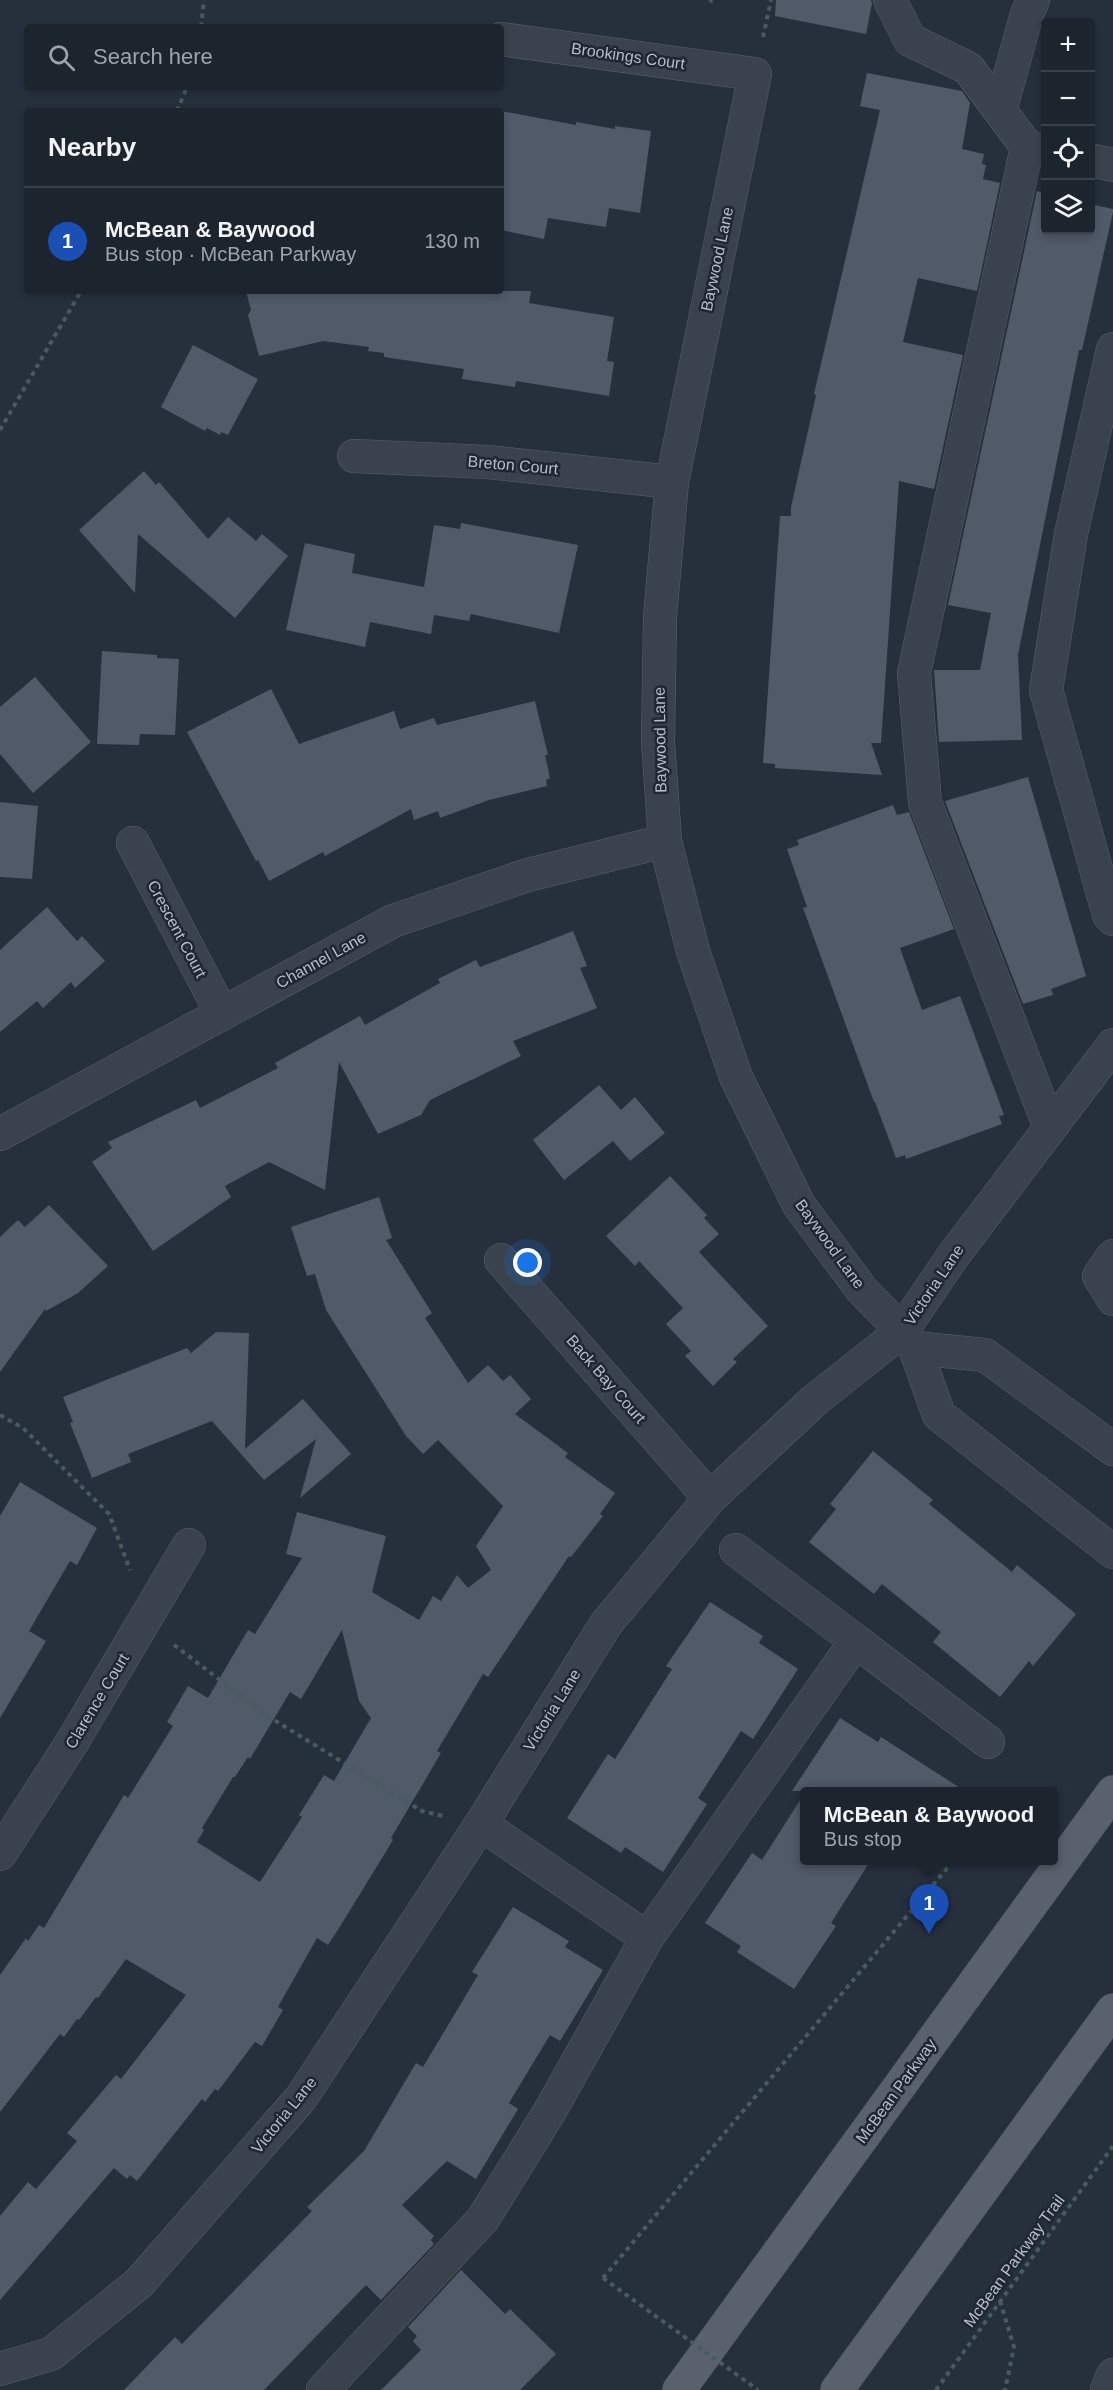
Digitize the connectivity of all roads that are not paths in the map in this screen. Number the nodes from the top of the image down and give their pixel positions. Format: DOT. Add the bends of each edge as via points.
graph roads {
  1 [pos="890,0"];
  2 [pos="1033,0"];
  3 [pos="504,39"];
  4 [pos="754,74"];
  5 [pos="1000,111"];
  6 [pos="1036,149"];
  7 [pos="1095,161"];
  8 [pos="1113,165"];
  9 [pos="1113,349"];
  10 [pos="354,456"];
  11 [pos="672,482"];
  12 [pos="665,841"];
  13 [pos="133,843"];
  14 [pos="1113,919"];
  15 [pos="222,1014"];
  16 [pos="1113,1045"];
  17 [pos="1050,1128"];
  18 [pos="0,1134"];
  19 [pos="1113,1256"];
  20 [pos="501,1260"];
  21 [pos="1113,1299"];
  22 [pos="909,1340"];
  23 [pos="1113,1449"];
  24 [pos="711,1498"];
  25 [pos="189,1545"];
  26 [pos="736,1550"];
  27 [pos="1113,1552"];
  28 [pos="856,1641"];
  29 [pos="988,1742"];
  30 [pos="1113,1792"];
  31 [pos="482,1824"];
  32 [pos="0,1854"];
  33 [pos="648,1938"];
  34 [pos="1113,2010"];
  35 [pos="0,2369"];
  36 [pos="1113,2375"];
  37 [pos="323,2390"];
  38 [pos="679,2390"];
  39 [pos="837,2390"];
  40 [pos="1107,2390"];
  1 -- 5 [label="street" via="910,39 968,68"];
  2 -- 5 [label="street"];
  3 -- 4 [label="street, Brookings Court"];
  4 -- 11 [label="street, Baywood Lane"];
  5 -- 6 [label="street"];
  6 -- 17 [label="street" via="914,673 925,802"];
  7 -- 8 [label="street"];
  9 -- 14 [label="street" via="1071,534 1046,690"];
  10 -- 11 [label="street, Breton Court" via="488,462"];
  11 -- 12 [label="street, Baywood Lane" via="659,651 658,742"];
  12 -- 15 [label="street, Channel Lane" via="528,875 393,921"];
  12 -- 22 [label="street, Baywood Lane" via="693,951 736,1077 799,1205 862,1290"];
  13 -- 15 [label="street, Crescent Court"];
  15 -- 18 [label="street, Channel Lane"];
  16 -- 17 [label="street, Victoria Lane"];
  17 -- 22 [label="street, Victoria Lane" via="953,1256"];
  19 -- 21 [label="street" via="1099,1276"];
  20 -- 24 [label="street, Back Bay Court"];
  22 -- 23 [label="street" via="985,1354"];
  22 -- 24 [label="street, Victoria Lane" via="815,1400"];
  22 -- 27 [label="street, Baywood Lane" via="939,1415"];
  24 -- 31 [label="street, Victoria Lane" via="606,1624"];
  25 -- 32 [label="street, Clarence Court" via="71,1744"];
  26 -- 28 [label="street"];
  28 -- 29 [label="street"];
  28 -- 33 [label="street"];
  30 -- 38 [label="main road, McBean Parkway"];
  31 -- 33 [label="street"];
  31 -- 35 [label="street, Victoria Lane" via="301,2098 139,2283 51,2355"];
  33 -- 37 [label="street" via="550,2111 483,2219"];
  34 -- 39 [label="main road"];
  36 -- 40 [label="street"];
}
